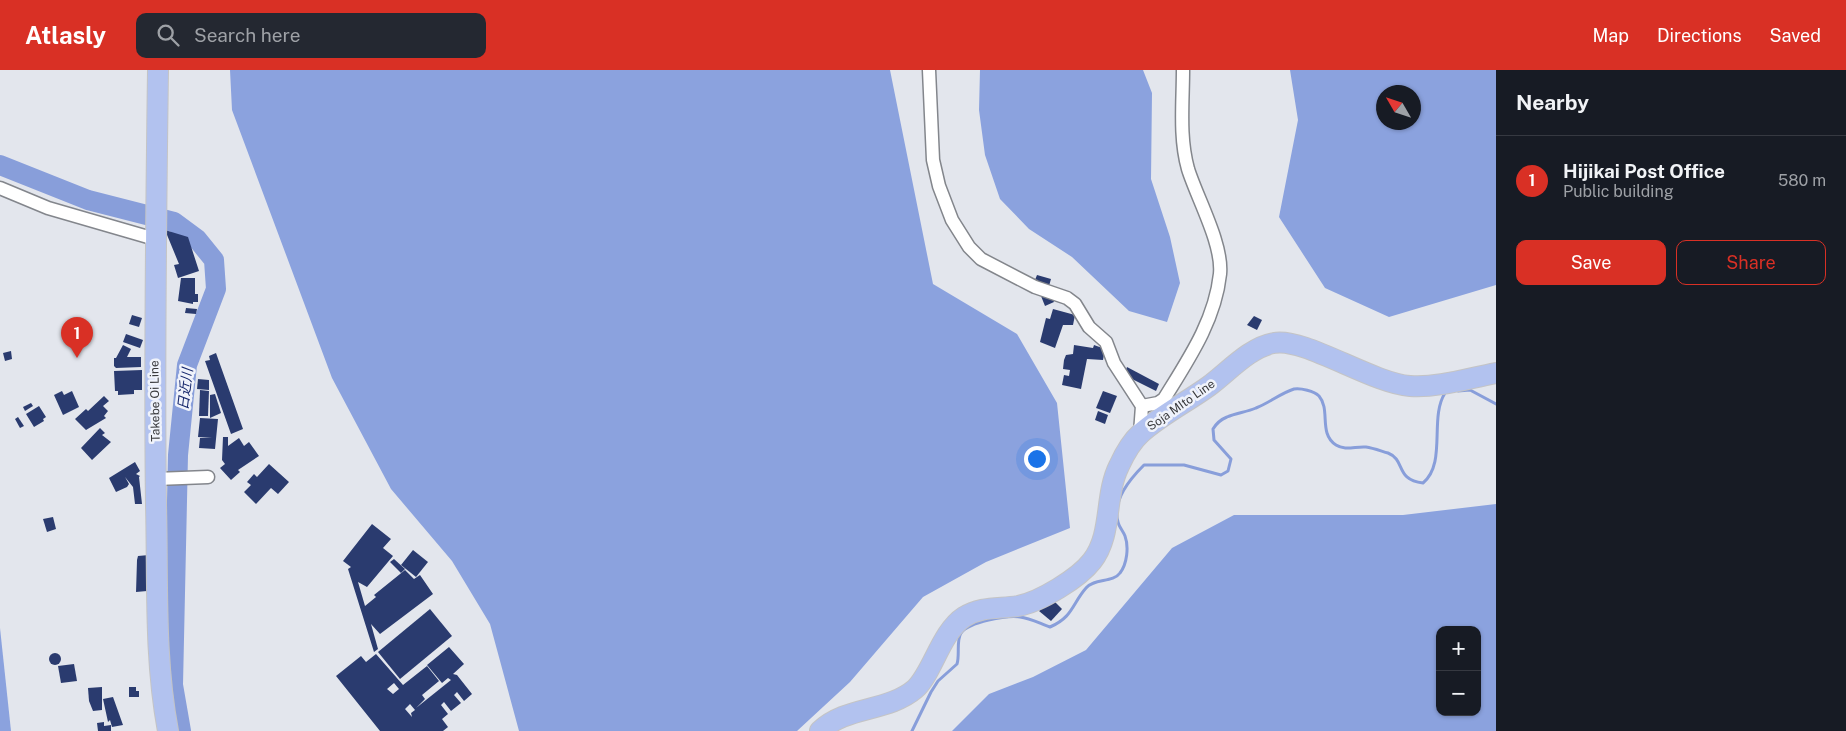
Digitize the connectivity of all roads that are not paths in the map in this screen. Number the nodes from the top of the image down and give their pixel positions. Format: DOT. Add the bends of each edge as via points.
graph roads {
  1 [pos="158,70"];
  2 [pos="929,70"];
  3 [pos="1184,70"];
  4 [pos="0,188"];
  5 [pos="155,234"];
  6 [pos="1496,373"];
  7 [pos="1142,406"];
  8 [pos="1140,433"];
  9 [pos="208,477"];
  10 [pos="159,478"];
  11 [pos="168,731"];
  12 [pos="820,731"];
  1 -- 5 [label="main road, Takebe Oi Line"];
  2 -- 7 [label="street" via="933,160 944,201 969,247 981,259 1075,304 1088,327 1106,342 1118,369"];
  3 -- 7 [label="street" via="1184,150 1220,264 1220,276 1200,341 1164,398 1158,403"];
  4 -- 5 [label="street" via="48,208"];
  5 -- 10 [label="main road, Takebe Oi Line"];
  6 -- 8 [label="main road, Soja MIto Line" via="1410,386 1371,376 1293,344 1275,342 1260,347"];
  7 -- 8 [label="street"];
  8 -- 12 [label="main road, Soja MIto Line" via="1118,467 1103,541 1093,560 1078,576 1020,606 980,609 962,618 917,688 900,700 848,715"];
  9 -- 10 [label="street"];
  10 -- 11 [label="main road, Takebe Oi Line" via="159,660"];
}
